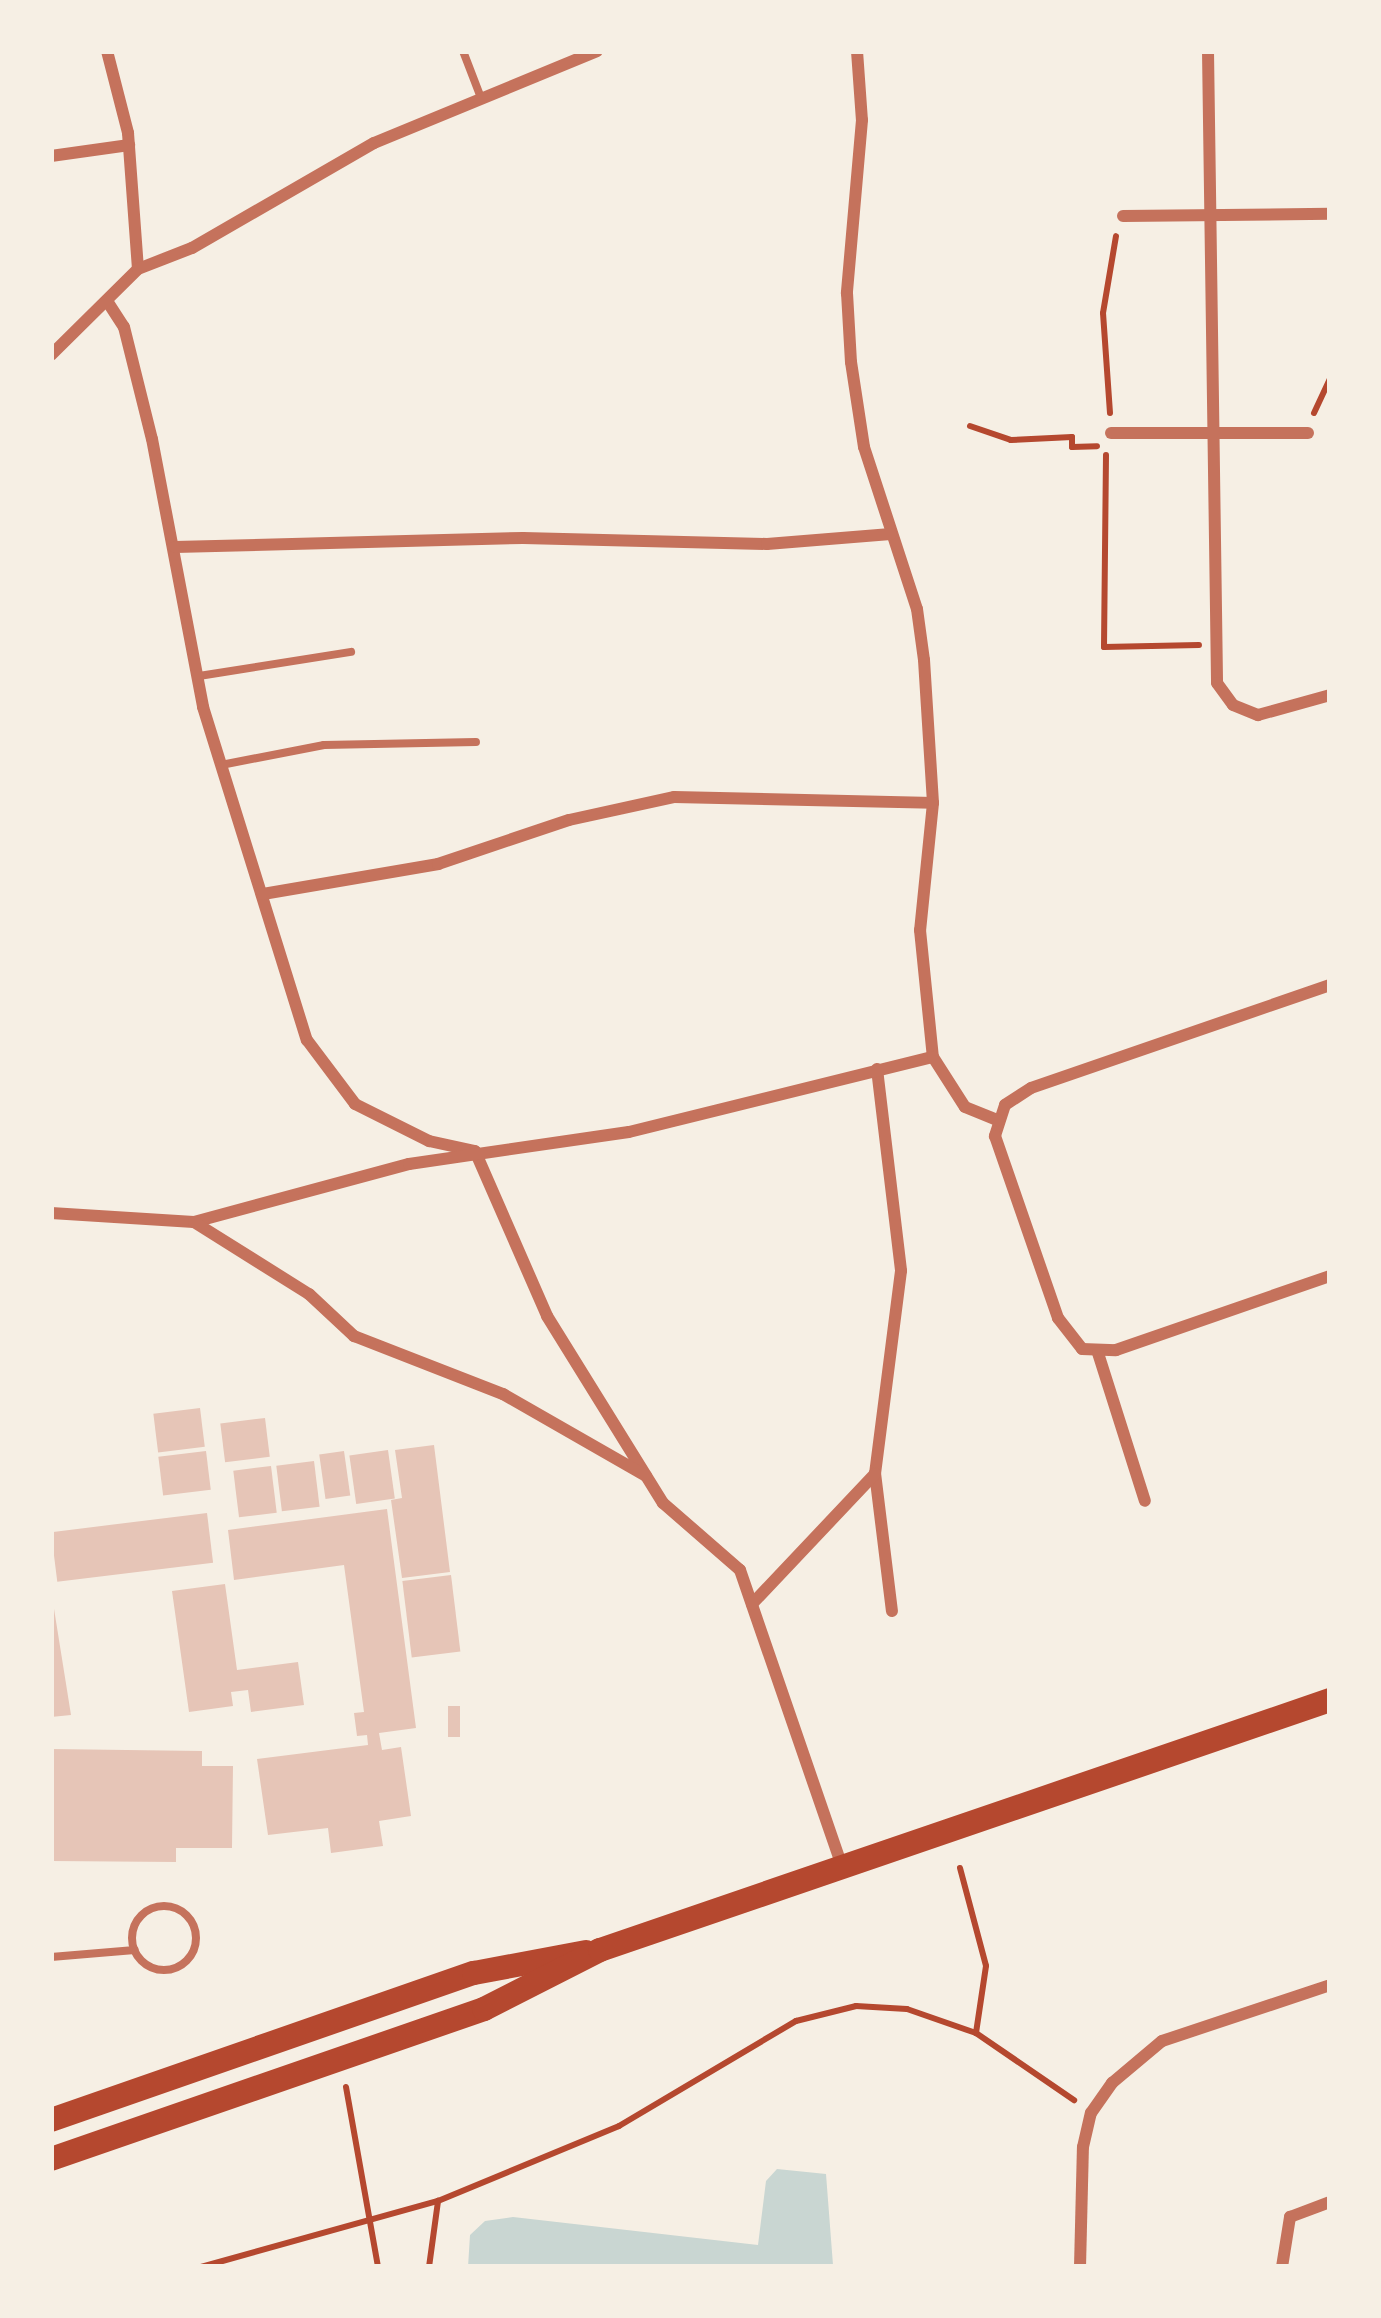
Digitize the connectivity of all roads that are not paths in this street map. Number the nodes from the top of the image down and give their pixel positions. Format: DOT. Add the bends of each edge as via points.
graph roads {
  1 [pos="107,51"];
  2 [pos="463,51"];
  3 [pos="597,51"];
  4 [pos="857,51"];
  5 [pos="1208,51"];
  6 [pos="482,100"];
  7 [pos="129,145"];
  8 [pos="51,156"];
  9 [pos="1330,214"];
  10 [pos="1210,215"];
  11 [pos="1123,216"];
  12 [pos="138,269"];
  13 [pos="109,304"];
  14 [pos="51,355"];
  15 [pos="1212,433"];
  16 [pos="1308,433"];
  17 [pos="1109,439"];
  18 [pos="892,534"];
  19 [pos="175,547"];
  20 [pos="351,652"];
  21 [pos="197,676"];
  22 [pos="1330,694"];
  23 [pos="476,742"];
  24 [pos="221,765"];
  25 [pos="933,803"];
  26 [pos="263,894"];
  27 [pos="1330,985"];
  28 [pos="933,1057"];
  29 [pos="877,1069"];
  30 [pos="997,1120"];
  31 [pos="476,1151"];
  32 [pos="51,1213"];
  33 [pos="194,1222"];
  34 [pos="1330,1276"];
  35 [pos="1098,1353"];
  36 [pos="875,1473"];
  37 [pos="647,1476"];
  38 [pos="1145,1501"];
  39 [pos="752,1604"];
  40 [pos="892,1611"];
  41 [pos="1330,1700"];
  42 [pos="842,1868"];
  43 [pos="135,1950"];
  44 [pos="600,1950"];
  45 [pos="51,1957"];
  46 [pos="1330,1985"];
  47 [pos="51,2120"];
  48 [pos="51,2159"];
  49 [pos="1330,2202"];
  50 [pos="1080,2267"];
  51 [pos="1282,2267"];
  1 -- 7 [label="street"];
  2 -- 6 [label="lane"];
  3 -- 6 [label="street"];
  4 -- 18 [label="street" via="862,120 847,293 851,362 864,447"];
  5 -- 10 [label="street"];
  6 -- 12 [label="street" via="374,143 192,248"];
  7 -- 8 [label="street"];
  7 -- 12 [label="street"];
  9 -- 10 [label="street"];
  10 -- 11 [label="street"];
  10 -- 15 [label="street"];
  12 -- 13 [label="street"];
  13 -- 14 [label="street"];
  13 -- 19 [label="street" via="124,327"];
  15 -- 16 [label="street"];
  15 -- 17 [label="street"];
  15 -- 22 [label="street" via="1217,682 1244,712 1272,714"];
  18 -- 19 [label="street" via="767,544 523,538"];
  18 -- 25 [label="street" via="917,609"];
  19 -- 21 [label="street"];
  20 -- 21 [label="lane"];
  21 -- 24 [label="street"];
  23 -- 24 [label="lane" via="324,745"];
  24 -- 26 [label="street"];
  25 -- 26 [label="street" via="674,797 569,820 438,864"];
  25 -- 28 [label="street" via="920,930"];
  26 -- 31 [label="street" via="323,1070 355,1104 393,1126"];
  27 -- 30 [label="street" via="1031,1088"];
  28 -- 29 [label="street"];
  28 -- 30 [label="street" via="965,1107"];
  29 -- 31 [label="street" via="629,1132"];
  29 -- 36 [label="street" via="902,1271"];
  30 -- 35 [label="street" via="995,1136 1058,1318 1082,1349"];
  31 -- 33 [label="street"];
  31 -- 37 [label="street" via="548,1316"];
  32 -- 33 [label="street"];
  33 -- 37 [label="street" via="309,1294 354,1336 503,1394"];
  34 -- 35 [label="street"];
  35 -- 38 [label="street"];
  36 -- 39 [label="street"];
  36 -- 40 [label="street"];
  37 -- 39 [label="street" via="663,1503 740,1570"];
  39 -- 42 [label="street"];
  41 -- 42 [label="main road"];
  42 -- 44 [label="main road"];
  43 -- 43 [label="lane" via="134,1926 151,1908 176,1908 194,1924 194,1949 177,1966 153,1967"];
  43 -- 45 [label="lane"];
  44 -- 47 [label="main road" via="474,1973"];
  44 -- 48 [label="main road" via="484,2009"];
  46 -- 50 [label="street" via="1162,2041 1112,2083 1091,2113 1079,2174"];
  49 -- 51 [label="street" via="1290,2217"];
}
